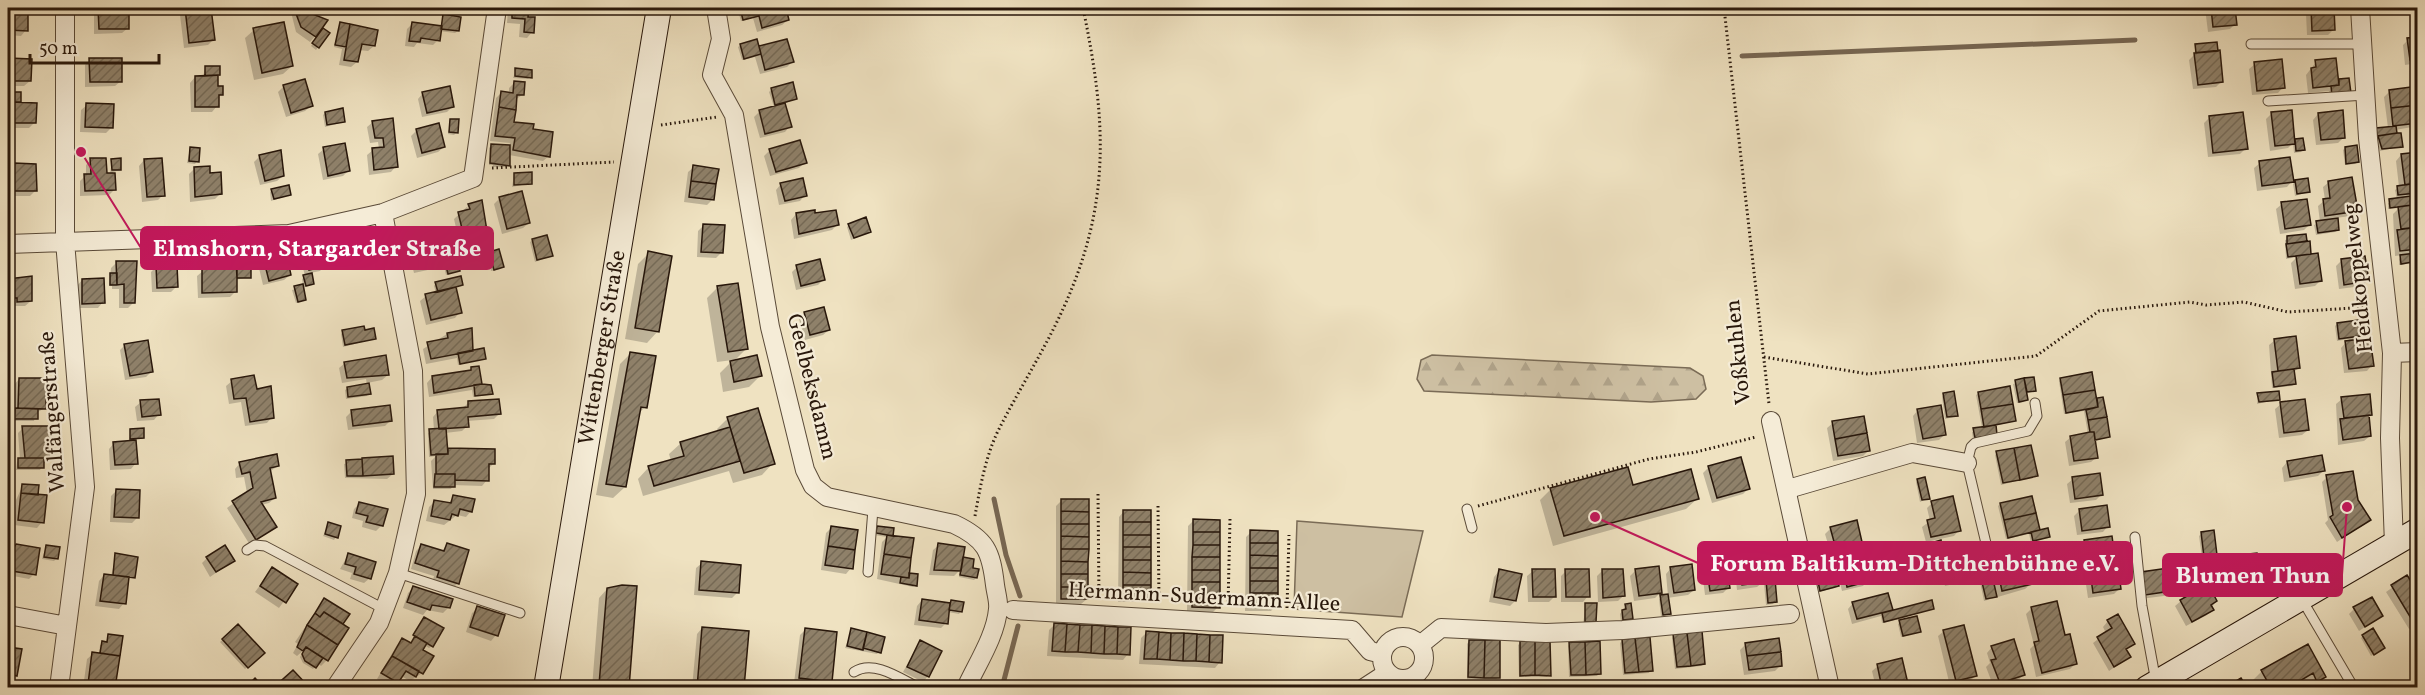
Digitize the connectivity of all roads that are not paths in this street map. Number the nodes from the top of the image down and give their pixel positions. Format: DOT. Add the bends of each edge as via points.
graph roads {
  1 [pos="65,8"];
  2 [pos="497,8"];
  3 [pos="659,8"];
  4 [pos="716,8"];
  5 [pos="2360,8"];
  6 [pos="2251,44"];
  7 [pos="2362,44"];
  8 [pos="2366,95"];
  9 [pos="2268,102"];
  10 [pos="383,213"];
  11 [pos="65,241"];
  12 [pos="8,244"];
  13 [pos="2418,352"];
  14 [pos="2392,353"];
  15 [pos="2035,403"];
  16 [pos="1773,427"];
  17 [pos="1967,463"];
  18 [pos="1788,489"];
  19 [pos="873,509"];
  20 [pos="1467,509"];
  21 [pos="1472,528"];
  22 [pos="2418,530"];
  23 [pos="2135,537"];
  24 [pos="2394,544"];
  25 [pos="247,550"];
  26 [pos="1989,556"];
  27 [pos="868,572"];
  28 [pos="398,573"];
  29 [pos="2301,598"];
  30 [pos="384,609"];
  31 [pos="1013,610"];
  32 [pos="520,614"];
  33 [pos="1790,614"];
  34 [pos="8,615"];
  35 [pos="67,626"];
  36 [pos="1420,645"];
  37 [pos="1382,654"];
  38 [pos="854,672"];
  39 [pos="1387,673"];
  40 [pos="2151,685"];
  41 [pos="59,687"];
  42 [pos="335,687"];
  43 [pos="546,687"];
  44 [pos="919,687"];
  45 [pos="966,687"];
  46 [pos="1364,687"];
  47 [pos="1830,687"];
  48 [pos="2354,687"];
  1 -- 11 [label="street, Walfängerstraße"];
  2 -- 10 [label="street" via="474,174"];
  3 -- 43 [label="main road, Wittenberger Straße"];
  4 -- 19 [label="street, Geelbeksdamm" via="721,39 712,75 734,115 770,327 805,470 813,486 827,497"];
  5 -- 7 [label="street, Heidkoppelweg"];
  6 -- 7 [label="lane"];
  7 -- 8 [label="street, Heidkoppelweg"];
  8 -- 9 [label="lane"];
  8 -- 14 [label="street, Heidkoppelweg"];
  10 -- 11 [label="street" via="289,234"];
  10 -- 28 [label="street" via="413,371 416,494"];
  11 -- 12 [label="street"];
  11 -- 35 [label="street, Walfängerstraße" via="85,487"];
  13 -- 14 [label="street"];
  14 -- 24 [label="street, Heidkoppelweg"];
  15 -- 17 [label="lane" via="2037,416 2028,431 1975,443"];
  16 -- 18 [label="street"];
  17 -- 18 [label="street" via="1912,453"];
  17 -- 26 [label="lane"];
  18 -- 47 [label="street"];
  19 -- 27 [label="lane"];
  19 -- 45 [label="street, Geelbeksdamm" via="936,519 973,533 985,545 992,564 998,609"];
  20 -- 21 [label="lane"];
  22 -- 24 [label="main road"];
  23 -- 40 [label="lane"];
  24 -- 29 [label="main road"];
  25 -- 30 [label="lane" via="255,544 265,546"];
  28 -- 30 [label="street"];
  28 -- 32 [label="lane"];
  29 -- 40 [label="main road"];
  29 -- 48 [label="lane"];
  30 -- 42 [label="street" via="379,623"];
  31 -- 37 [label="street, Hermann-Sudermann-Allee" via="1352,630 1370,651"];
  33 -- 36 [label="street" via="1557,633 1442,628"];
  34 -- 35 [label="street"];
  35 -- 41 [label="street, Walfängerstraße"];
  36 -- 37 [label="street" via="1409,637 1395,638"];
  36 -- 39 [label="street" via="1425,657 1417,675 1405,680"];
  37 -- 39 [label="street"];
  38 -- 44 [label="lane" via="868,667 882,670"];
  39 -- 46 [label="street"];
}
